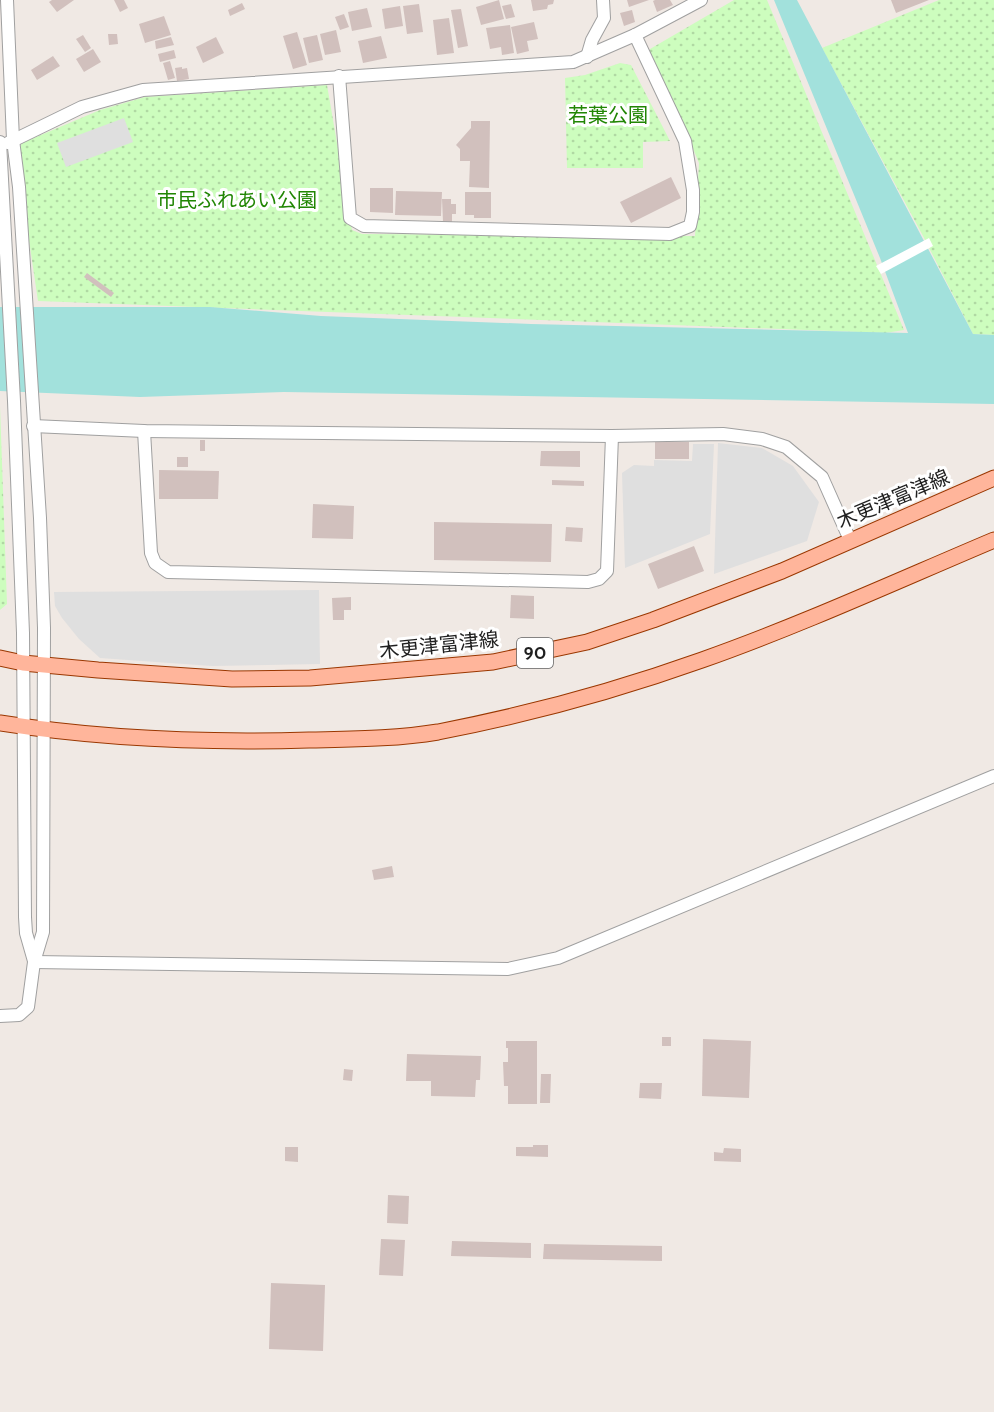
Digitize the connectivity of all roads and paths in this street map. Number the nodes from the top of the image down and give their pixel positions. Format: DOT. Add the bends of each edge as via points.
graph roads {
  1 [pos="7,0"];
  2 [pos="603,0"];
  3 [pos="701,0"];
  4 [pos="635,36"];
  5 [pos="587,57"];
  6 [pos="339,76"];
  7 [pos="13,140"];
  8 [pos="0,142"];
  9 [pos="0,147"];
  10 [pos="33,426"];
  11 [pos="144,431"];
  12 [pos="612,436"];
  13 [pos="994,478"];
  14 [pos="850,540"];
  15 [pos="994,540"];
  16 [pos="0,658"];
  17 [pos="23,663"];
  18 [pos="44,665"];
  19 [pos="0,723"];
  20 [pos="24,727"];
  21 [pos="44,730"];
  22 [pos="994,776"];
  23 [pos="34,962"];
  24 [pos="0,1016"];
  1 -- 7 [label="street"];
  2 -- 5 [label="street" via="604,18"];
  3 -- 4 [label="street"];
  4 -- 5 [label="street"];
  4 -- 6 [label="street" via="685,141 690,166 690,226 670,234 364,226 350,218"];
  5 -- 6 [label="street" via="573,62"];
  6 -- 7 [label="street" via="143,90 82,107"];
  7 -- 9 [label="street"];
  7 -- 10 [label="street"];
  8 -- 9 [label="street"];
  9 -- 17 [label="street"];
  10 -- 11 [label="street"];
  10 -- 18 [label="street"];
  11 -- 12 [label="street"];
  11 -- 12 [label="street" via="151,553 155,563 168,572 588,582 607,571"];
  12 -- 14 [label="street" via="723,434 786,447 822,477"];
  13 -- 14 [label="main road, 木更津富津線 / 90"];
  14 -- 18 [label="main road, 木更津富津線 / 90" via="782,571 653,620 587,642 493,662 310,678 232,679"];
  15 -- 21 [label="main road" via="702,660 520,714 436,732 361,739 247,742"];
  16 -- 17 [label="main road, 木更津富津線 / 90"];
  17 -- 18 [label="main road, 木更津富津線 / 90"];
  17 -- 20 [label="street"];
  18 -- 21 [label="street"];
  19 -- 20 [label="main road"];
  20 -- 21 [label="main road"];
  20 -- 23 [label="street" via="25,917"];
  21 -- 23 [label="street" via="43,932"];
  22 -- 23 [label="street" via="558,958 525,966 508,969"];
  23 -- 24 [label="street" via="28,1007 19,1015"];
}
